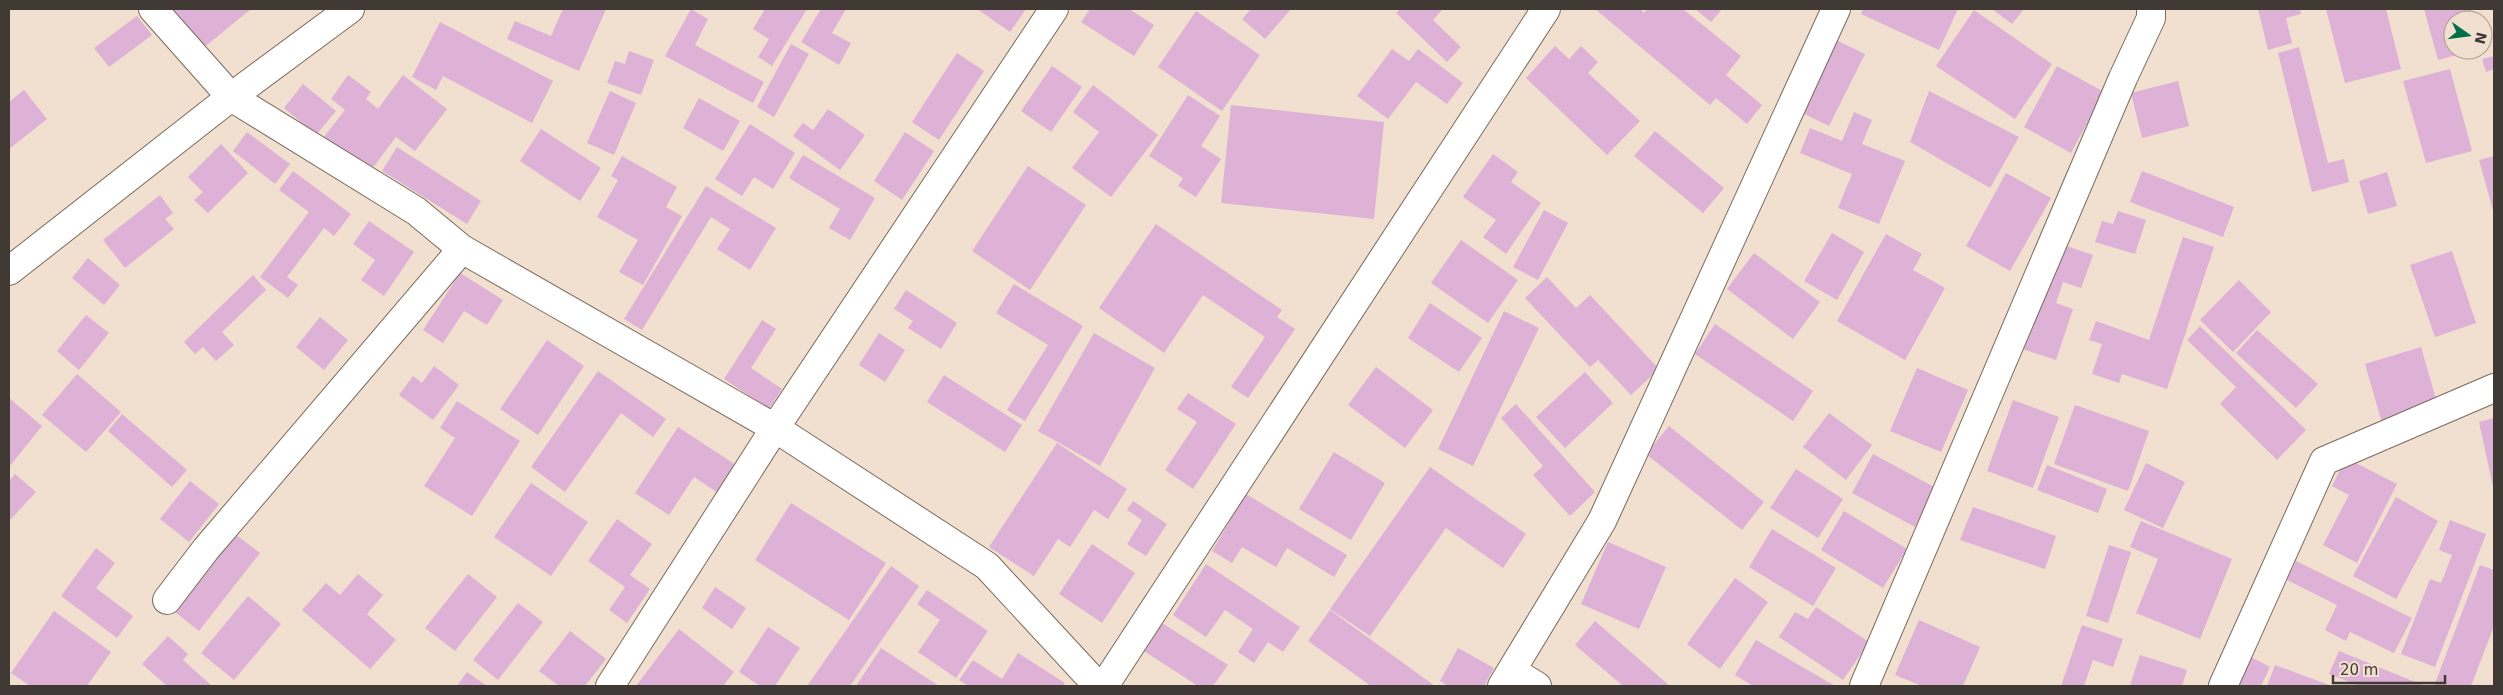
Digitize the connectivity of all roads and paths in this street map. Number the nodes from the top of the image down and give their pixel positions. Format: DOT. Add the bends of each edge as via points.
graph roads {
  1 [pos="153,9"];
  2 [pos="350,9"];
  3 [pos="1054,9"];
  4 [pos="1546,9"];
  5 [pos="1836,9"];
  6 [pos="2151,9"];
  7 [pos="231,98"];
  8 [pos="462,249"];
  9 [pos="9,271"];
  10 [pos="2494,388"];
  11 [pos="775,428"];
  12 [pos="167,600"];
  13 [pos="1507,678"];
  14 [pos="610,686"];
  15 [pos="1098,686"];
  16 [pos="1104,686"];
  17 [pos="1537,686"];
  18 [pos="1864,686"];
  19 [pos="2223,686"];
  1 -- 7 [label="street"];
  2 -- 7 [label="street"];
  3 -- 11 [label="street"];
  4 -- 16 [label="street"];
  5 -- 13 [label="street" via="1602,521"];
  6 -- 18 [label="street" via="2151,18"];
  7 -- 8 [label="street" via="416,211"];
  7 -- 9 [label="street"];
  8 -- 11 [label="street"];
  8 -- 12 [label="street" via="206,549"];
  10 -- 19 [label="street" via="2324,461"];
  11 -- 14 [label="street"];
  11 -- 15 [label="street" via="987,566"];
  13 -- 17 [label="street"];
}
